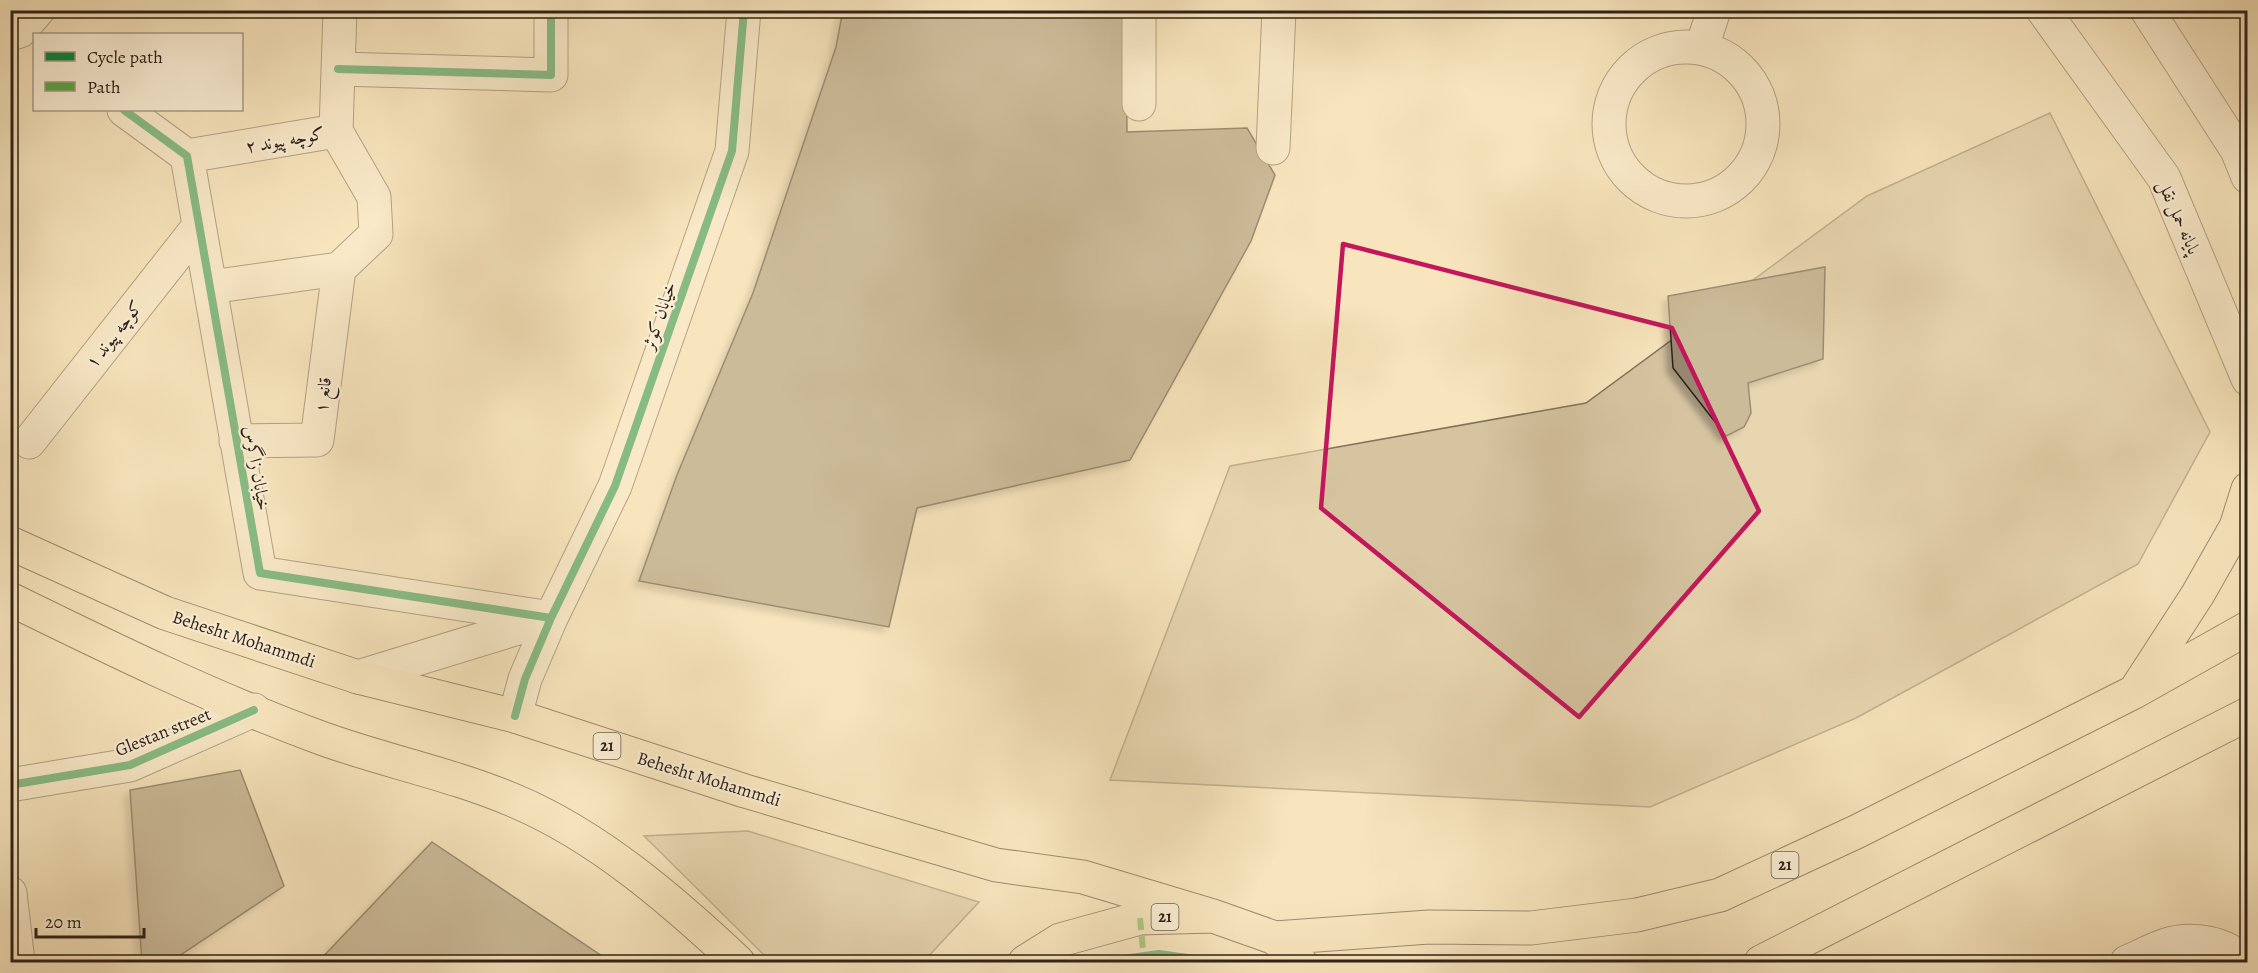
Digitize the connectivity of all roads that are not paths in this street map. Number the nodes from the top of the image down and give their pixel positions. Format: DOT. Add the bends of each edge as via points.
graph roads {
  1 [pos="340,10"];
  2 [pos="551,10"];
  3 [pos="744,10"];
  4 [pos="1138,10"];
  5 [pos="1280,10"];
  6 [pos="1714,10"];
  7 [pos="2043,10"];
  8 [pos="2147,10"];
  9 [pos="1702,47"];
  10 [pos="338,69"];
  11 [pos="1139,104"];
  12 [pos="125,111"];
  13 [pos="336,131"];
  14 [pos="1273,148"];
  15 [pos="187,156"];
  16 [pos="2247,177"];
  17 [pos="199,226"];
  18 [pos="339,269"];
  19 [pos="210,287"];
  20 [pos="2247,379"];
  21 [pos="236,441"];
  22 [pos="29,442"];
  23 [pos="2247,489"];
  24 [pos="10,543"];
  25 [pos="10,599"];
  26 [pos="552,618"];
  27 [pos="2247,628"];
  28 [pos="358,677"];
  29 [pos="2134,692"];
  30 [pos="254,710"];
  31 [pos="2247,714"];
  32 [pos="515,716"];
  33 [pos="10,786"];
  34 [pos="10,893"];
  35 [pos="1213,915"];
  36 [pos="1275,938"];
  37 [pos="18,963"];
  38 [pos="738,963"];
  39 [pos="1025,963"];
  40 [pos="1300,963"];
  41 [pos="1761,963"];
  42 [pos="2127,963"];
  43 [pos="2243,963"];
  1 -- 10 [label="street, کوچه پیوند ۲"];
  2 -- 10 [label="street" via="551,75"];
  3 -- 26 [label="street, خیابان کوثر" via="732,151 615,486"];
  4 -- 11 [label="street"];
  5 -- 14 [label="street"];
  6 -- 9 [label="street"];
  7 -- 20 [label="street, پایانه حمل نقل" via="2164,178"];
  8 -- 16 [label="street" via="2237,150"];
  9 -- 9 [label="street" via="1662,49 1631,67 1614,92 1608,123 1614,152 1634,181 1653,194 1675,201 1700,200 1728,190 1751,166 1761,142 1763,111 1751,81 1732,61"];
  10 -- 13 [label="street, کوچه پیوند ۲"];
  12 -- 15 [label="street"];
  13 -- 15 [label="street, کوچه پیوند ۲"];
  13 -- 18 [label="street" via="374,196 376,234"];
  15 -- 17 [label="street, خیابان زاگرس"];
  17 -- 19 [label="street, خیابان زاگرس"];
  17 -- 22 [label="street, کوچه پیوند ۱"];
  18 -- 19 [label="street"];
  18 -- 21 [label="street, قانع ۱" via="317,440"];
  19 -- 21 [label="street, خیابان زاگرس"];
  21 -- 26 [label="street, خیابان زاگرس" via="260,573"];
  23 -- 29 [label="highway" via="2236,527"];
  24 -- 28 [label="highway, Behesht Mohammdi / 21" via="165,613"];
  25 -- 30 [label="highway" via="147,666"];
  26 -- 28 [label="street"];
  26 -- 32 [label="street, خیابان کوثر" via="525,679"];
  27 -- 29 [label="highway, 21"];
  28 -- 32 [label="highway, Behesht Mohammdi / 21"];
  29 -- 36 [label="highway, 21" via="1856,832 1720,895 1636,915 1531,928 1429,927"];
  30 -- 33 [label="street, Glestan street" via="130,765"];
  30 -- 38 [label="highway" via="321,738 516,801 594,844 686,913"];
  31 -- 41 [label="highway"];
  32 -- 35 [label="highway, Behesht Mohammdi / 21" via="745,791 996,865 1083,877"];
  34 -- 37 [label="street"];
  35 -- 36 [label="highway, 21"];
  35 -- 39 [label="highway, 21" via="1140,918 1060,940"];
  36 -- 40 [label="highway, 21"];
  42 -- 43 [label="street" via="2167,944 2207,942 2236,955"];
}
